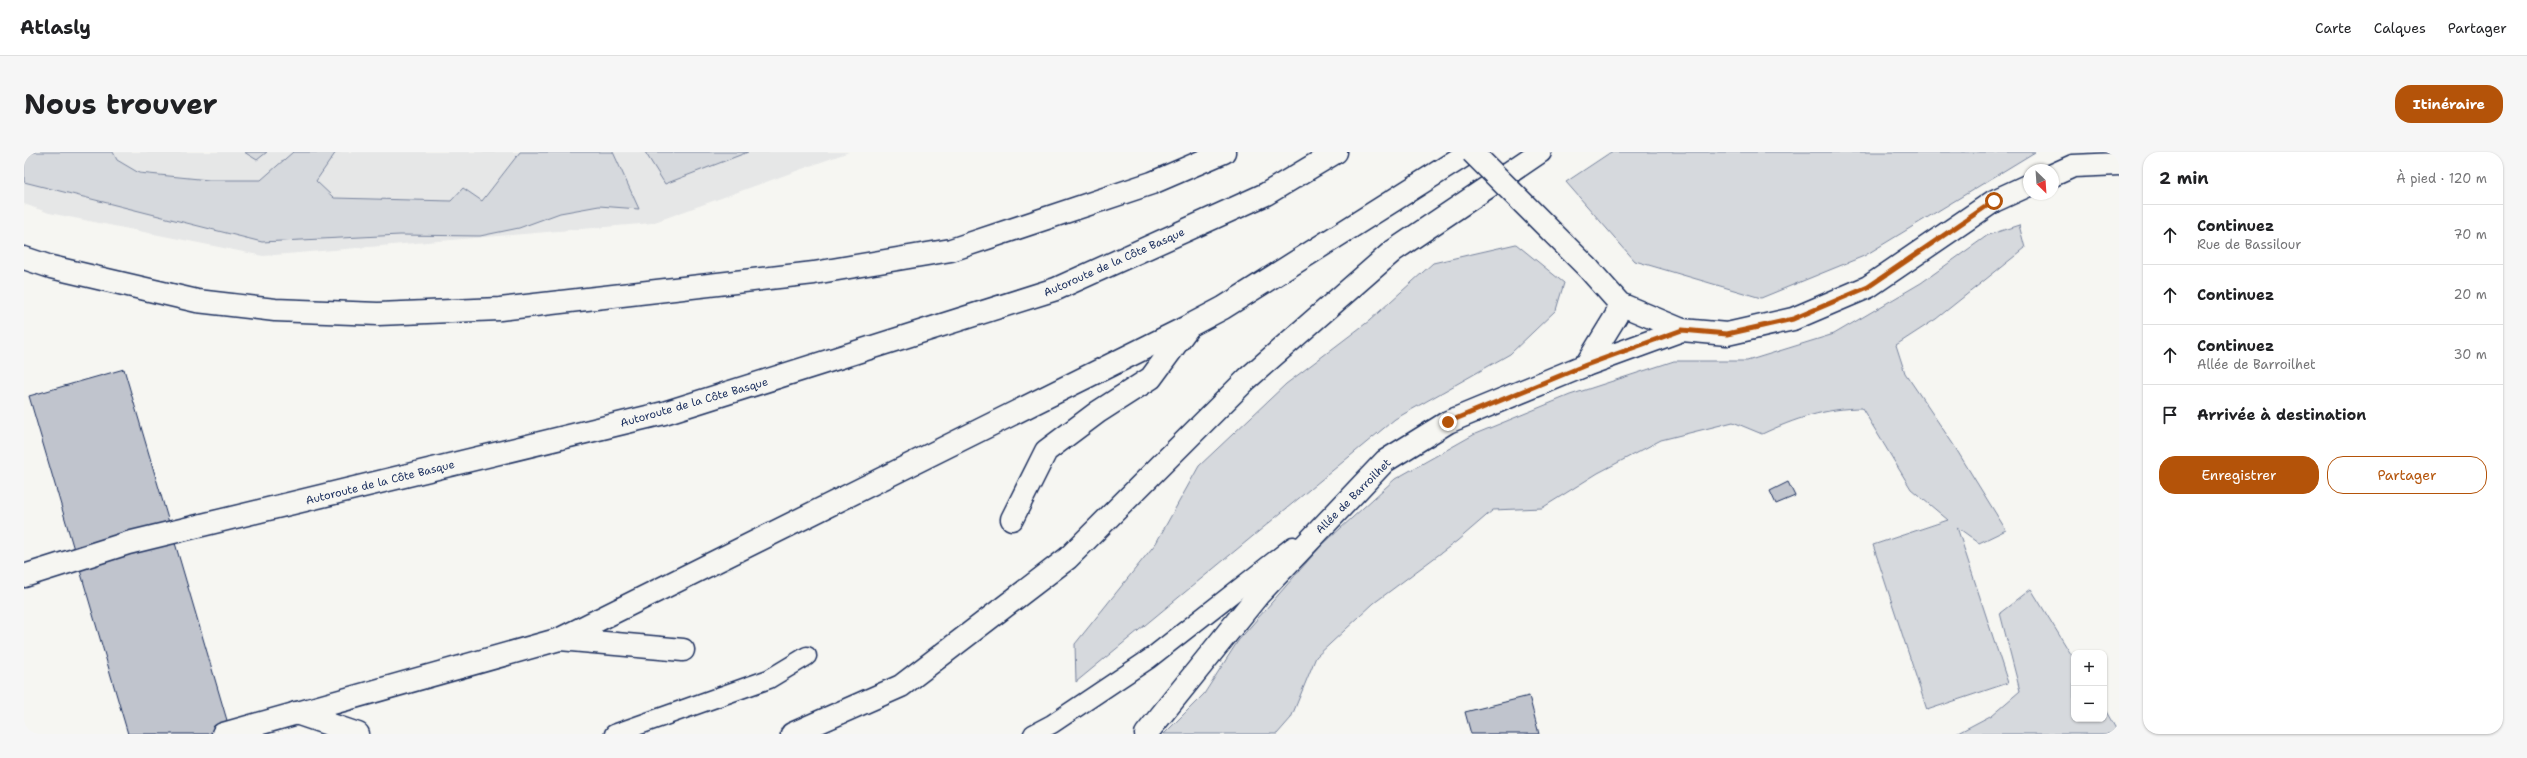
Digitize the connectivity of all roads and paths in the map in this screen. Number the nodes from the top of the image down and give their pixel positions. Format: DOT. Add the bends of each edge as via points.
graph roads {
  1 [pos="1224,152"];
  2 [pos="1336,152"];
  3 [pos="1471,152"];
  4 [pos="1540,152"];
  5 [pos="2119,164"];
  6 [pos="2059,172"];
  7 [pos="2023,188"];
  8 [pos="24,258"];
  9 [pos="1620,304"];
  10 [pos="1189,326"];
  11 [pos="1682,330"];
  12 [pos="1586,365"];
  13 [pos="1335,513"];
  14 [pos="1012,519"];
  15 [pos="24,576"];
  16 [pos="560,639"];
  17 [pos="684,650"];
  18 [pos="807,656"];
  19 [pos="296,714"];
  20 [pos="223,734"];
  21 [pos="358,734"];
  22 [pos="614,734"];
  23 [pos="792,734"];
  24 [pos="1033,734"];
  25 [pos="1146,734"];
  1 -- 8 [label="main road" via="1152,183 951,250 814,273 500,309 378,314 275,310 197,301 51,267"];
  2 -- 15 [label="main road, Autoroute de la Côte Basque" via="1266,194 1056,289 664,413 128,543"];
  3 -- 9 [label="main road, bridge" via="1588,268"];
  3 -- 10 [label="main road" via="1223,308"];
  4 -- 23 [label="main road" via="1393,251 1247,379 1068,558 901,686"];
  5 -- 6 [label="main road" via="2073,166"];
  7 -- 11 [label="main road" via="1994,201 1868,287 1793,319 1727,334"];
  9 -- 11 [label="main road"];
  9 -- 12 [label="main road" via="1616,316"];
  10 -- 14 [label="main road" via="1151,378 1098,412 1046,451"];
  10 -- 16 [label="main road"];
  11 -- 12 [label="main road, Allée de Barroilhet"];
  12 -- 13 [label="main road, Allée de Barroilhet" via="1448,422 1385,461"];
  13 -- 24 [label="lane" via="1149,659"];
  13 -- 25 [label="main road, Allée de Barroilhet" via="1258,595"];
  16 -- 17 [label="main road"];
  16 -- 19 [label="main road"];
  18 -- 22 [label="lane" via="770,679"];
  19 -- 20 [label="main road"];
  19 -- 21 [label="main road"];
}
